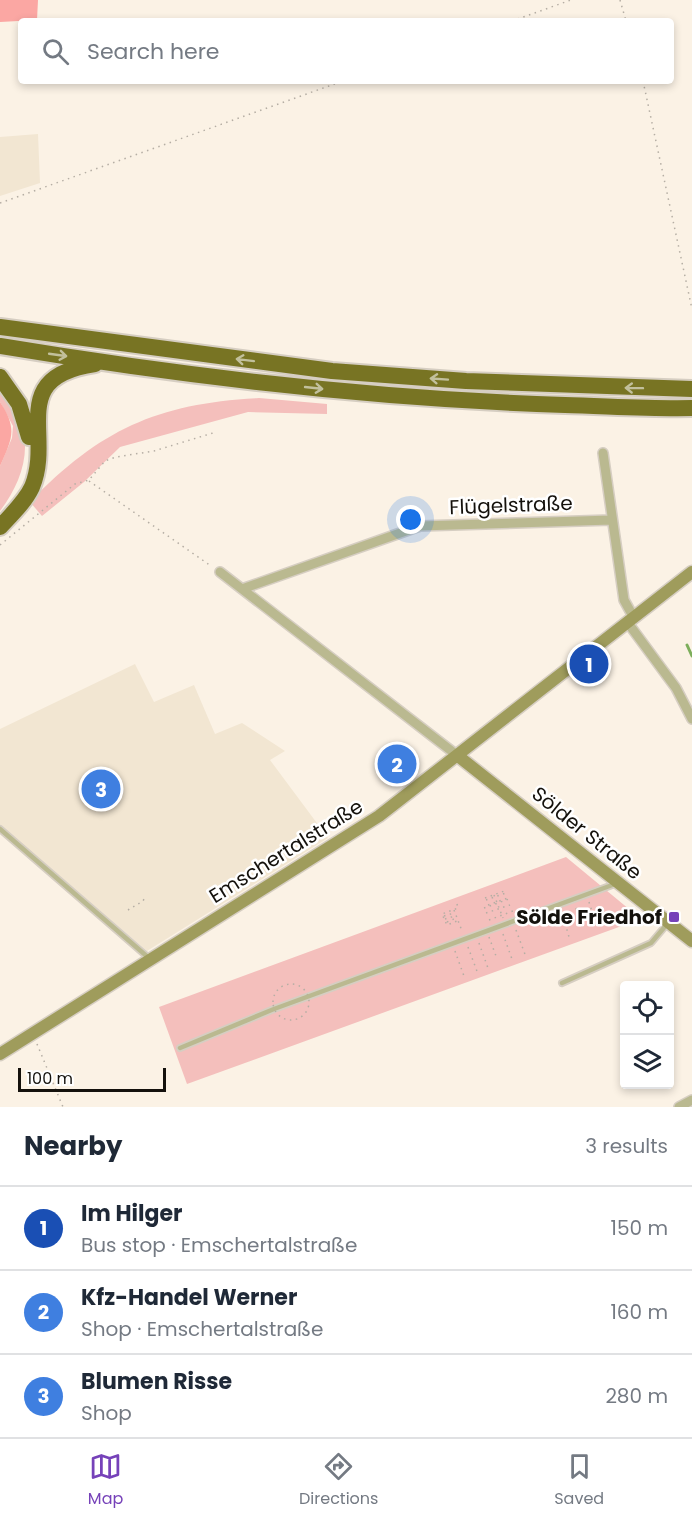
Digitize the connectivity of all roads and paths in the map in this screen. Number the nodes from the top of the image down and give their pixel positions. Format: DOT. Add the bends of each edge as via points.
graph roads {
  1 [pos="571,0"];
  2 [pos="620,0"];
  3 [pos="520,18"];
  4 [pos="625,18"];
  5 [pos="335,84"];
  6 [pos="644,84"];
  7 [pos="0,203"];
  8 [pos="692,309"];
  9 [pos="0,327"];
  10 [pos="0,346"];
  11 [pos="106,362"];
  12 [pos="0,377"];
  13 [pos="692,389"];
  14 [pos="692,408"];
  15 [pos="213,433"];
  16 [pos="603,453"];
  17 [pos="89,480"];
  18 [pos="0,517"];
  19 [pos="611,520"];
  20 [pos="0,527"];
  21 [pos="0,545"];
  22 [pos="220,572"];
  23 [pos="692,572"];
  24 [pos="243,589"];
  25 [pos="631,620"];
  26 [pos="692,719"];
  27 [pos="458,756"];
  28 [pos="0,829"];
  29 [pos="618,883"];
  30 [pos="506,891"];
  31 [pos="591,893"];
  32 [pos="495,896"];
  33 [pos="145,897"];
  34 [pos="486,899"];
  35 [pos="508,899"];
  36 [pos="573,900"];
  37 [pos="566,902"];
  38 [pos="497,903"];
  39 [pos="457,904"];
  40 [pos="488,905"];
  41 [pos="510,905"];
  42 [pos="484,908"];
  43 [pos="499,908"];
  44 [pos="128,910"];
  45 [pos="513,911"];
  46 [pos="486,913"];
  47 [pos="502,916"];
  48 [pos="444,919"];
  49 [pos="489,920"];
  50 [pos="513,921"];
  51 [pos="669,923"];
  52 [pos="596,924"];
  53 [pos="503,925"];
  54 [pos="583,930"];
  55 [pos="487,931"];
  56 [pos="476,935"];
  57 [pos="569,937"];
  58 [pos="692,940"];
  59 [pos="452,944"];
  60 [pos="496,956"];
  61 [pos="526,957"];
  62 [pos="150,959"];
  63 [pos="513,962"];
  64 [pos="489,970"];
  65 [pos="465,979"];
  66 [pos="562,983"];
  67 [pos="33,1033"];
  68 [pos="180,1048"];
  69 [pos="0,1053"];
  70 [pos="63,1107"];
  1 -- 3 [label="path"];
  2 -- 4 [label="path"];
  5 -- 7 [label="path"];
  6 -- 8 [label="path"];
  13 -- 9 [label="highway, one-way" via="478,382 332,371"];
  10 -- 11 [label="highway, one-way"];
  11 -- 14 [label="highway, one-way" via="237,380 433,399"];
  11 -- 20 [label="highway" via="70,371 53,380 42,393 37,406 37,465 32,487"];
  12 -- 18 [label="highway" via="24,415 30,446 23,484"];
  15 -- 17 [label="path" via="105,461"];
  16 -- 19 [label="street"];
  17 -- 21 [label="path" via="75,484"];
  17 -- 22 [label="path"];
  19 -- 24 [label="street, Flügelstraße" via="420,526"];
  19 -- 25 [label="street"];
  22 -- 24 [label="street"];
  23 -- 25 [label="main road, Emschertalstraße"];
  24 -- 27 [label="street"];
  25 -- 26 [label="street"];
  25 -- 27 [label="main road, Emschertalstraße"];
  27 -- 29 [label="main road, Sölder Straße"];
  27 -- 62 [label="main road, Emschertalstraße" via="379,816"];
  28 -- 62 [label="lane"];
  29 -- 31 [label="lane"];
  29 -- 51 [label="main road, Sölder Straße"];
  30 -- 32 [label="path"];
  31 -- 36 [label="lane"];
  31 -- 52 [label="path" via="589,902"];
  32 -- 34 [label="path"];
  32 -- 38 [label="path"];
  33 -- 44 [label="path"];
  35 -- 38 [label="path"];
  36 -- 37 [label="lane"];
  36 -- 54 [label="path"];
  37 -- 50 [label="lane"];
  37 -- 57 [label="path" via="562,913"];
  38 -- 40 [label="path"];
  38 -- 42 [label="path"];
  38 -- 43 [label="path"];
  39 -- 48 [label="path" via="458,908 442,914"];
  41 -- 43 [label="path"];
  43 -- 46 [label="path"];
  43 -- 47 [label="path"];
  45 -- 47 [label="path"];
  47 -- 49 [label="path"];
  47 -- 53 [label="path"];
  48 -- 48 [label="path" via="447,925 456,917"];
  50 -- 53 [label="lane"];
  50 -- 61 [label="path"];
  51 -- 58 [label="main road, Sölder Straße"];
  51 -- 66 [label="lane" via="651,943"];
  53 -- 55 [label="lane"];
  53 -- 63 [label="path"];
  55 -- 56 [label="lane"];
  55 -- 60 [label="path"];
  56 -- 59 [label="lane"];
  56 -- 64 [label="path"];
  59 -- 65 [label="path"];
  59 -- 68 [label="lane" via="246,1019"];
  62 -- 67 [label="main road, Emschertalstraße"];
  67 -- 69 [label="main road, Emschertalstraße"];
  67 -- 70 [label="path"];
}
